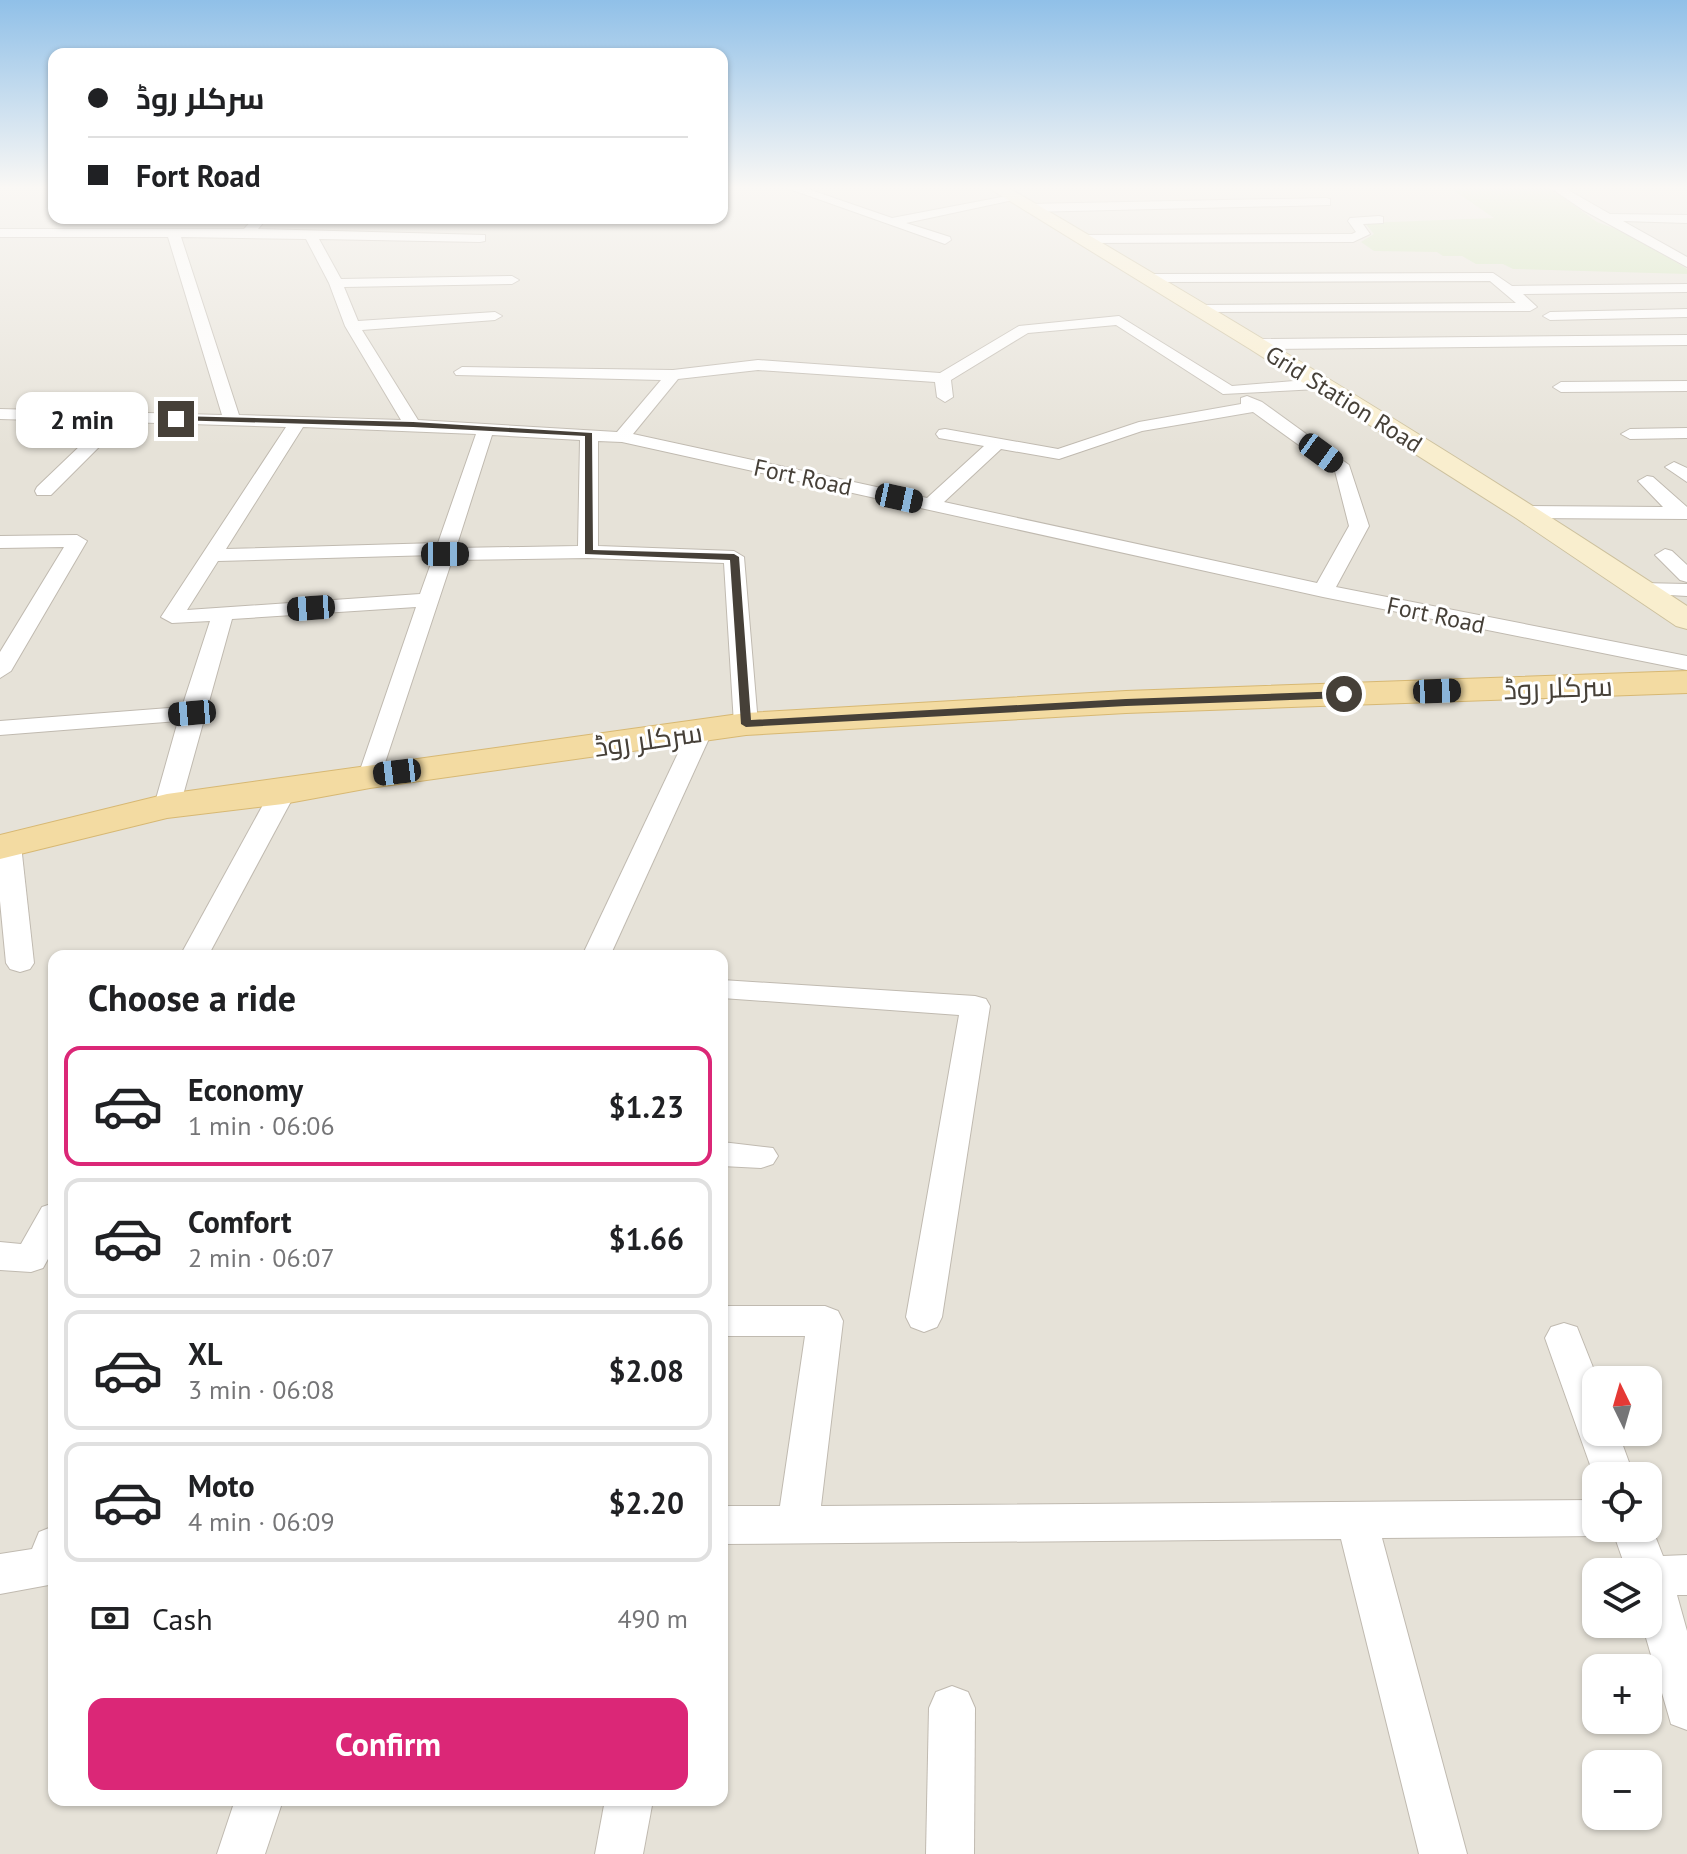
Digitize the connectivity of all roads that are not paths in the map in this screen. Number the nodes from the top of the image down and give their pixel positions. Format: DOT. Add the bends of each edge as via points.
graph roads {
  1 [pos="186,274"];
  2 [pos="331,274"];
  3 [pos="1143,274"];
  4 [pos="1151,278"];
  5 [pos="512,280"];
  6 [pos="336,283"];
  7 [pos="1687,288"];
  8 [pos="1510,290"];
  9 [pos="1201,308"];
  10 [pos="1687,313"];
  11 [pos="495,316"];
  12 [pos="1550,316"];
  13 [pos="352,326"];
  14 [pos="1389,326"];
  15 [pos="1687,340"];
  16 [pos="1406,343"];
  17 [pos="1258,344"];
  18 [pos="462,372"];
  19 [pos="673,375"];
  20 [pos="943,378"];
  21 [pos="1318,384"];
  22 [pos="1687,386"];
  23 [pos="1561,387"];
  24 [pos="1229,391"];
  25 [pos="945,397"];
  26 [pos="1256,406"];
  27 [pos="0,414"];
  28 [pos="120,417"];
  29 [pos="232,420"];
  30 [pos="298,422"];
  31 [pos="413,425"];
  32 [pos="486,428"];
  33 [pos="1687,433"];
  34 [pos="589,434"];
  35 [pos="945,434"];
  36 [pos="1630,434"];
  37 [pos="622,437"];
  38 [pos="998,443"];
  39 [pos="1647,481"];
  40 [pos="44,491"];
  41 [pos="930,505"];
  42 [pos="1526,512"];
  43 [pos="1681,516"];
  44 [pos="0,542"];
  45 [pos="446,551"];
  46 [pos="588,552"];
  47 [pos="214,555"];
  48 [pos="1687,555"];
  49 [pos="1687,576"];
  50 [pos="1641,589"];
  51 [pos="1687,590"];
  52 [pos="1323,591"];
  53 [pos="429,600"];
  54 [pos="223,614"];
  55 [pos="1687,620"];
  56 [pos="1687,663"];
  57 [pos="0,671"];
  58 [pos="1687,682"];
  59 [pos="192,713"];
  60 [pos="746,724"];
  61 [pos="0,728"];
  62 [pos="700,732"];
  63 [pos="370,776"];
  64 [pos="283,792"];
  65 [pos="167,806"];
  66 [pos="4,846"];
  67 [pos="197,950"];
  68 [pos="599,950"];
  69 [pos="20,963"];
  70 [pos="728,989"];
  71 [pos="728,1154"];
  72 [pos="761,1156"];
  73 [pos="48,1227"];
  74 [pos="0,1256"];
  75 [pos="924,1317"];
  76 [pos="728,1321"];
  77 [pos="1564,1338"];
  78 [pos="1582,1388"];
  79 [pos="1582,1518"];
  80 [pos="1357,1520"];
  81 [pos="798,1524"];
  82 [pos="728,1525"];
  83 [pos="1643,1542"];
  84 [pos="48,1566"];
  85 [pos="0,1574"];
  86 [pos="1668,1575"];
  87 [pos="952,1708"];
  88 [pos="1687,1708"];
  89 [pos="257,1806"];
  90 [pos="628,1806"];
  91 [pos="241,1854"];
  92 [pos="619,1854"];
  93 [pos="950,1854"];
  94 [pos="1443,1854"];
  1 -- 29 [label="street"];
  2 -- 6 [label="street"];
  3 -- 4 [label="main road, Grid Station Road"];
  4 -- 8 [label="street" via="1493,277"];
  4 -- 9 [label="main road, Grid Station Road"];
  5 -- 6 [label="street"];
  6 -- 13 [label="street"];
  7 -- 8 [label="street"];
  8 -- 9 [label="street" via="1530,307"];
  9 -- 17 [label="main road, Grid Station Road"];
  10 -- 12 [label="street"];
  11 -- 13 [label="street"];
  13 -- 31 [label="street"];
  14 -- 16 [label="street"];
  15 -- 16 [label="street"];
  16 -- 17 [label="street"];
  17 -- 21 [label="main road, Grid Station Road"];
  18 -- 19 [label="street"];
  19 -- 20 [label="street" via="758,365"];
  19 -- 37 [label="street"];
  20 -- 24 [label="street" via="1024,329 1119,320"];
  20 -- 25 [label="street"];
  21 -- 24 [label="street"];
  21 -- 42 [label="main road, Grid Station Road"];
  22 -- 23 [label="street"];
  24 -- 26 [label="street"];
  26 -- 38 [label="street" via="1139,427 1059,454"];
  26 -- 52 [label="street" via="1343,469 1359,526"];
  27 -- 28 [label="street, Fort Road"];
  28 -- 29 [label="street, Fort Road"];
  28 -- 40 [label="street"];
  29 -- 30 [label="street, Fort Road"];
  30 -- 31 [label="street, Fort Road"];
  30 -- 47 [label="street"];
  31 -- 32 [label="street, Fort Road"];
  32 -- 34 [label="street, Fort Road"];
  32 -- 45 [label="street"];
  33 -- 36 [label="street"];
  34 -- 37 [label="street, Fort Road"];
  34 -- 46 [label="street"];
  35 -- 38 [label="street"];
  37 -- 41 [label="street, Fort Road"];
  38 -- 41 [label="street"];
  39 -- 43 [label="street"];
  41 -- 52 [label="street, Fort Road"];
  42 -- 43 [label="street"];
  42 -- 50 [label="main road, Grid Station Road"];
  44 -- 57 [label="street" via="77,541"];
  45 -- 46 [label="street"];
  45 -- 47 [label="street"];
  45 -- 53 [label="street"];
  46 -- 60 [label="street" via="734,557"];
  47 -- 54 [label="street" via="172,617"];
  48 -- 49 [label="street" via="1665,555"];
  50 -- 51 [label="street"];
  50 -- 55 [label="main road, Grid Station Road"];
  52 -- 56 [label="street, Fort Road"];
  53 -- 54 [label="street"];
  53 -- 63 [label="street"];
  54 -- 59 [label="street"];
  58 -- 60 [label="main road, سرکلر روڈ" via="1126,702"];
  59 -- 61 [label="street"];
  59 -- 65 [label="street"];
  60 -- 62 [label="main road, سرکلر روڈ"];
  62 -- 63 [label="main road, سرکلر روڈ"];
  62 -- 68 [label="street"];
  63 -- 64 [label="main road, سرکلر روڈ"];
  64 -- 65 [label="main road, سرکلر روڈ"];
  64 -- 67 [label="street"];
  65 -- 66 [label="main road, سرکلر روڈ"];
  66 -- 69 [label="street"];
  70 -- 75 [label="street" via="975,1006"];
  71 -- 72 [label="street"];
  73 -- 74 [label="street" via="31,1258"];
  76 -- 81 [label="street" via="825,1321"];
  77 -- 78 [label="street"];
  79 -- 80 [label="street"];
  80 -- 81 [label="street"];
  80 -- 94 [label="street"];
  81 -- 82 [label="street"];
  83 -- 86 [label="street"];
  84 -- 85 [label="street"];
  86 -- 88 [label="street"];
  87 -- 93 [label="street"];
  89 -- 91 [label="street"];
  90 -- 92 [label="street"];
}
